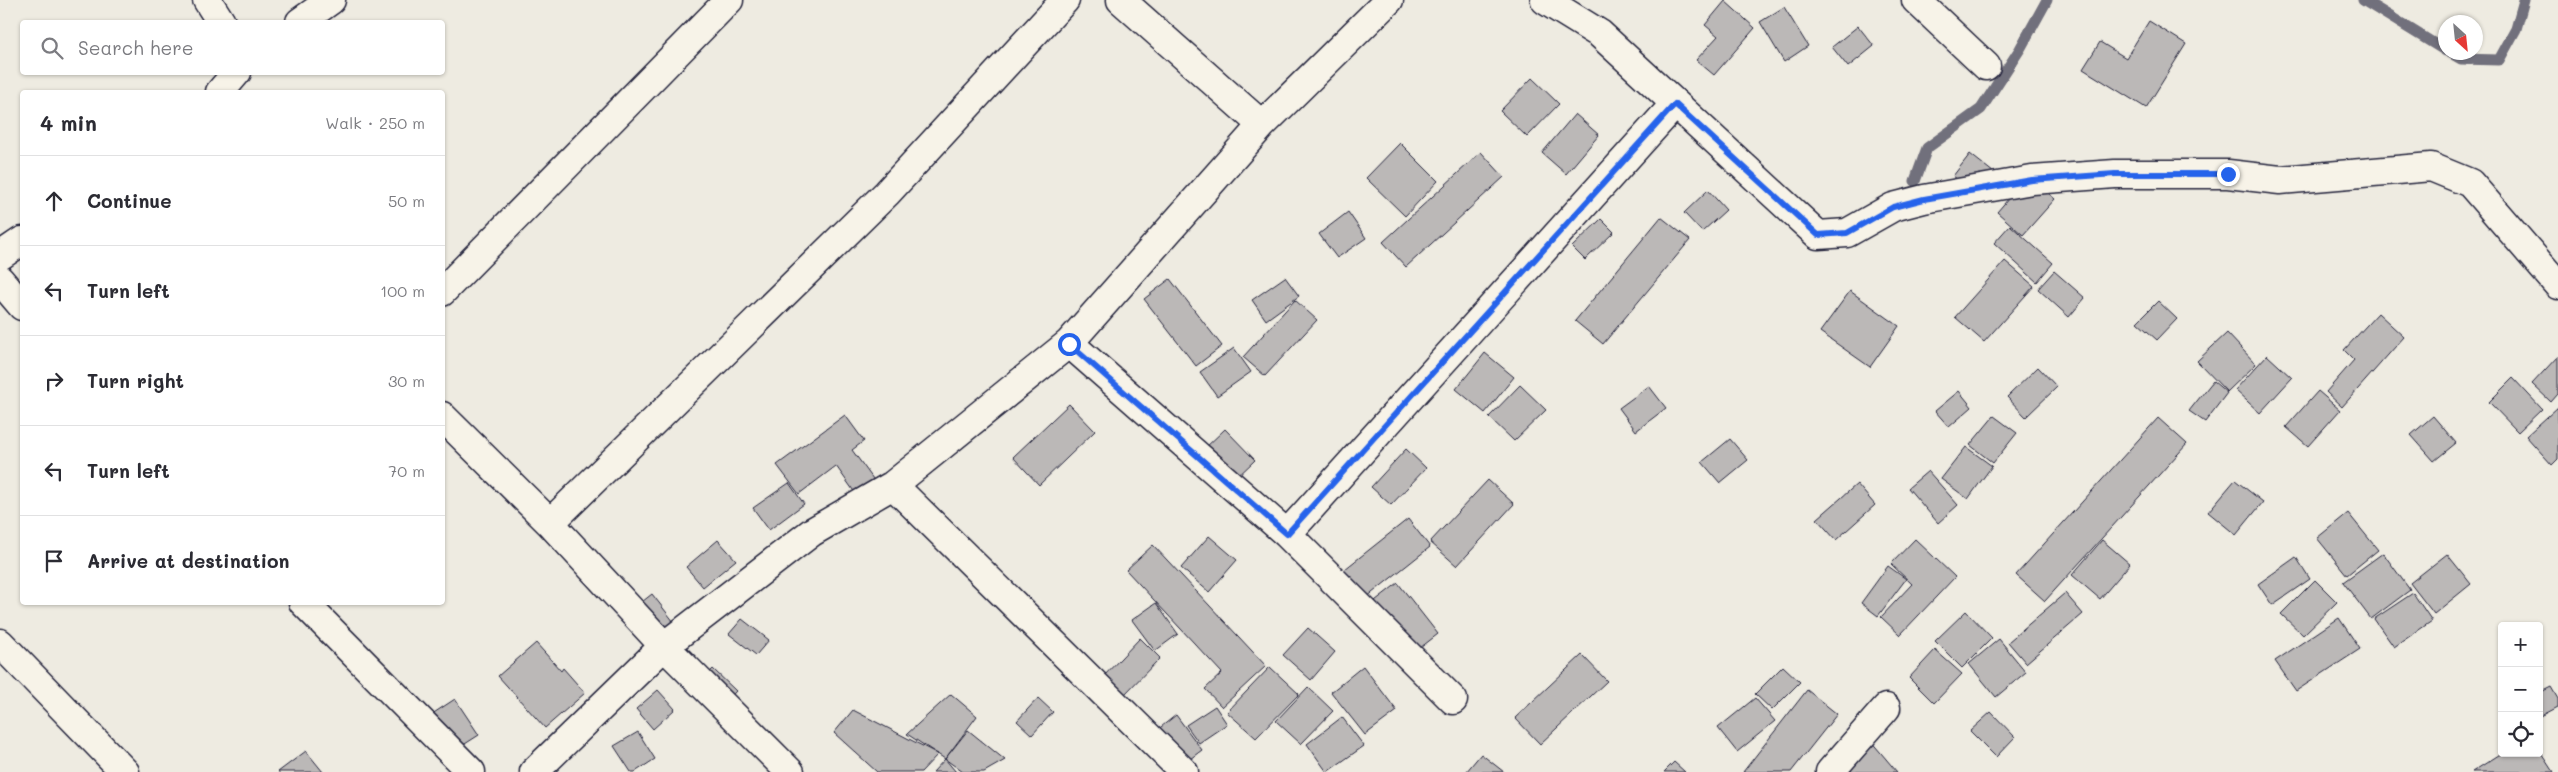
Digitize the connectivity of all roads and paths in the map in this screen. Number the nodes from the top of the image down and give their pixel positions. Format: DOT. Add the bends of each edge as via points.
graph roads {
  1 [pos="207,0"];
  2 [pos="331,0"];
  3 [pos="729,0"];
  4 [pos="1065,0"];
  5 [pos="1121,0"];
  6 [pos="1389,0"];
  7 [pos="1545,0"];
  8 [pos="1916,0"];
  9 [pos="220,20"];
  10 [pos="303,20"];
  11 [pos="1986,66"];
  12 [pos="235,75"];
  13 [pos="222,90"];
  14 [pos="1675,104"];
  15 [pos="1262,125"];
  16 [pos="20,243"];
  17 [pos="0,256"];
  18 [pos="0,280"];
  19 [pos="2558,285"];
  20 [pos="445,289"];
  21 [pos="20,304"];
  22 [pos="1069,344"];
  23 [pos="445,419"];
  24 [pos="893,485"];
  25 [pos="550,523"];
  26 [pos="1287,534"];
  27 [pos="306,605"];
  28 [pos="0,643"];
  29 [pos="664,646"];
  30 [pos="1454,700"];
  31 [pos="1886,708"];
  32 [pos="124,772"];
  33 [pos="471,772"];
  34 [pos="534,772"];
  35 [pos="790,772"];
  36 [pos="1184,772"];
  37 [pos="1830,772"];
  1 -- 9 [label="street"];
  2 -- 10 [label="street"];
  3 -- 20 [label="street"];
  4 -- 25 [label="street" via="887,193"];
  5 -- 15 [label="street"];
  6 -- 15 [label="street"];
  7 -- 14 [label="street" via="1600,34"];
  8 -- 11 [label="street"];
  12 -- 13 [label="street"];
  14 -- 19 [label="street" via="1818,235 1847,233 1893,207 1924,199 2032,180 2115,174 2228,174 2280,180 2431,167 2470,183"];
  14 -- 26 [label="street"];
  15 -- 22 [label="street"];
  16 -- 17 [label="street"];
  18 -- 21 [label="street"];
  22 -- 24 [label="street"];
  22 -- 26 [label="street"];
  23 -- 25 [label="street"];
  24 -- 29 [label="street" via="812,532"];
  24 -- 36 [label="street"];
  25 -- 29 [label="street"];
  26 -- 30 [label="street"];
  27 -- 33 [label="street"];
  28 -- 32 [label="street"];
  29 -- 34 [label="street"];
  29 -- 35 [label="street"];
  31 -- 37 [label="street"];
}
